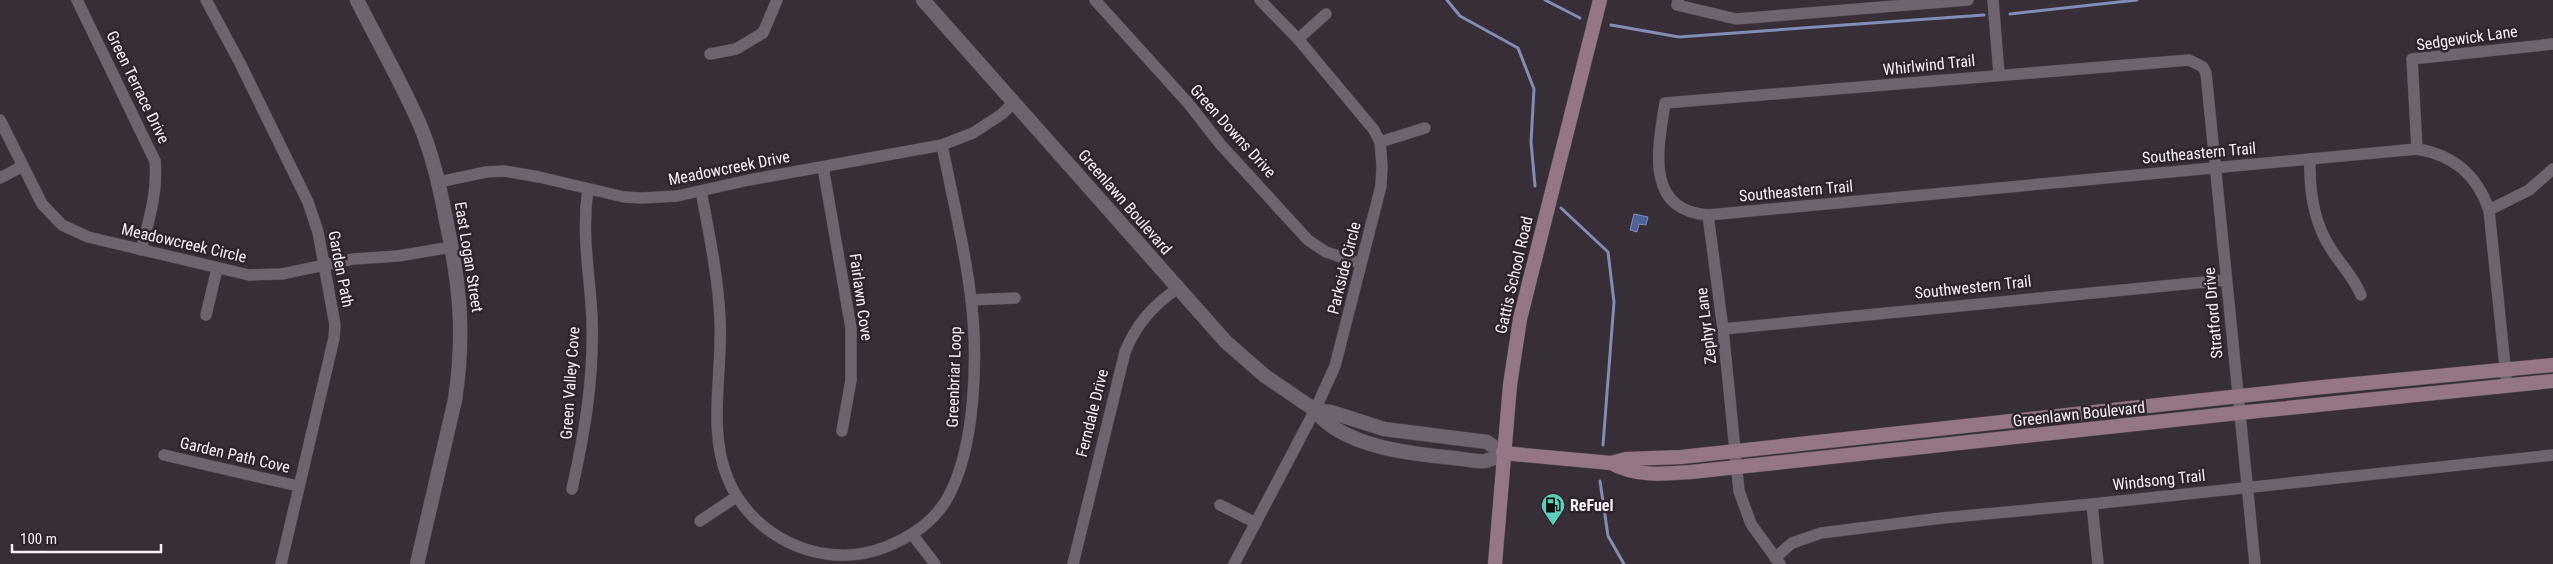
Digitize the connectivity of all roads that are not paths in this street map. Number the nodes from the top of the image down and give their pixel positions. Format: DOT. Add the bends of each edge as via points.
graph roads {
  1 [pos="77,0"];
  2 [pos="206,0"];
  3 [pos="357,0"];
  4 [pos="777,0"];
  5 [pos="923,0"];
  6 [pos="1095,0"];
  7 [pos="1260,0"];
  8 [pos="1600,0"];
  9 [pos="1968,0"];
  10 [pos="1993,0"];
  11 [pos="1678,2"];
  12 [pos="1326,14"];
  13 [pos="1298,39"];
  14 [pos="2553,44"];
  15 [pos="710,54"];
  16 [pos="2197,62"];
  17 [pos="1999,74"];
  18 [pos="1014,102"];
  19 [pos="0,120"];
  20 [pos="1425,128"];
  21 [pos="1380,142"];
  22 [pos="942,145"];
  23 [pos="2417,149"];
  24 [pos="2310,159"];
  25 [pos="23,166"];
  26 [pos="823,168"];
  27 [pos="2216,168"];
  28 [pos="2553,169"];
  29 [pos="0,178"];
  30 [pos="439,182"];
  31 [pos="588,189"];
  32 [pos="701,191"];
  33 [pos="2489,210"];
  34 [pos="1708,215"];
  35 [pos="452,247"];
  36 [pos="141,250"];
  37 [pos="1360,263"];
  38 [pos="325,265"];
  39 [pos="217,269"];
  40 [pos="2226,280"];
  41 [pos="1177,289"];
  42 [pos="2361,294"];
  43 [pos="1014,298"];
  44 [pos="971,300"];
  45 [pos="206,315"];
  46 [pos="1723,329"];
  47 [pos="2553,365"];
  48 [pos="2506,370"];
  49 [pos="2553,381"];
  50 [pos="2507,386"];
  51 [pos="2237,397"];
  52 [pos="1315,410"];
  53 [pos="2238,412"];
  54 [pos="842,431"];
  55 [pos="1735,451"];
  56 [pos="1503,453"];
  57 [pos="2553,454"];
  58 [pos="164,455"];
  59 [pos="1611,463"];
  60 [pos="1736,468"];
  61 [pos="298,486"];
  62 [pos="2247,487"];
  63 [pos="572,489"];
  64 [pos="736,497"];
  65 [pos="2092,504"];
  66 [pos="1220,505"];
  67 [pos="700,521"];
  68 [pos="1256,523"];
  69 [pos="912,534"];
  70 [pos="1778,561"];
  71 [pos="281,564"];
  72 [pos="418,564"];
  73 [pos="935,564"];
  74 [pos="1073,564"];
  75 [pos="1234,564"];
  76 [pos="1495,564"];
  77 [pos="2098,564"];
  78 [pos="2255,564"];
  1 -- 36 [label="street, Green Terrace Drive" via="155,161 154,200"];
  2 -- 38 [label="street, Garden Path" via="308,202"];
  3 -- 30 [label="street, East Logan Street" via="419,124"];
  4 -- 15 [label="street" via="763,33 736,50"];
  5 -- 18 [label="street, Greenlawn Boulevard"];
  6 -- 37 [label="street, Green Downs Drive" via="1308,240 1326,252"];
  7 -- 13 [label="street, Parkside Circle"];
  8 -- 56 [label="main road, Gattis School Road" via="1520,320"];
  9 -- 11 [label="street" via="1736,19"];
  10 -- 17 [label="street"];
  12 -- 13 [label="street"];
  13 -- 21 [label="street, Parkside Circle" via="1374,130"];
  14 -- 23 [label="street, Sedgewick Lane" via="2412,59"];
  16 -- 17 [label="street, Whirlwind Trail"];
  16 -- 27 [label="street, Stratford Drive" via="2206,73"];
  17 -- 34 [label="street, Whirlwind Trail" via="1665,103 1657,156 1661,182 1677,205 1692,213"];
  18 -- 22 [label="street, Meadowcreek Drive" via="981,128"];
  18 -- 41 [label="street, Greenlawn Boulevard"];
  19 -- 25 [label="street, Meadowcreek Circle"];
  20 -- 21 [label="street"];
  21 -- 37 [label="street, Parkside Circle" via="1381,186"];
  22 -- 26 [label="street, Meadowcreek Drive"];
  22 -- 44 [label="street, Greenbriar Loop"];
  23 -- 24 [label="street, Southeastern Trail"];
  23 -- 33 [label="street, Southeastern Trail" via="2445,156 2468,173 2481,190"];
  24 -- 27 [label="street, Southeastern Trail"];
  24 -- 42 [label="street" via="2310,186 2316,219 2330,249 2354,278"];
  25 -- 29 [label="street"];
  25 -- 36 [label="street, Meadowcreek Circle" via="42,204 62,224 88,237"];
  26 -- 32 [label="street, Meadowcreek Drive"];
  26 -- 54 [label="street, Fairlawn Cove" via="851,328 850,380"];
  27 -- 34 [label="street, Southeastern Trail"];
  27 -- 40 [label="street, Stratford Drive"];
  28 -- 33 [label="street" via="2529,190"];
  30 -- 31 [label="street, Meadowcreek Drive" via="504,171"];
  30 -- 35 [label="street, East Logan Street"];
  31 -- 32 [label="street, Meadowcreek Drive" via="642,198"];
  31 -- 63 [label="street, Green Valley Cove" via="584,226 592,363 587,415"];
  32 -- 64 [label="street, Greenbriar Loop" via="714,258 720,319 718,448"];
  33 -- 48 [label="street, Southeastern Trail"];
  34 -- 46 [label="street, Zephyr Lane"];
  35 -- 38 [label="street, Meadowcreek Circle"];
  35 -- 72 [label="street, East Logan Street" via="461,321 459,374"];
  36 -- 39 [label="street, Meadowcreek Circle"];
  37 -- 52 [label="street, Parkside Circle" via="1335,366"];
  38 -- 39 [label="street, Meadowcreek Circle" via="265,275"];
  38 -- 61 [label="street, Garden Path" via="334,338"];
  39 -- 45 [label="street"];
  40 -- 46 [label="street, Southwestern Trail"];
  40 -- 51 [label="street, Stratford Drive"];
  41 -- 52 [label="street, Greenlawn Boulevard" via="1245,360"];
  41 -- 74 [label="street, Ferndale Drive" via="1140,322 1125,352"];
  43 -- 44 [label="street"];
  44 -- 69 [label="street, Greenbriar Loop" via="972,394 963,459 942,505"];
  46 -- 55 [label="street, Zephyr Lane"];
  47 -- 48 [label="main road, Greenlawn Boulevard"];
  48 -- 50 [label="street, Southeastern Trail"];
  48 -- 51 [label="main road, Greenlawn Boulevard"];
  49 -- 50 [label="main road, Greenlawn Boulevard"];
  50 -- 53 [label="main road, Greenlawn Boulevard"];
  51 -- 53 [label="street, Stratford Drive"];
  51 -- 55 [label="main road, Greenlawn Boulevard"];
  52 -- 56 [label="street, Greenlawn Boulevard" via="1384,429 1487,442"];
  52 -- 56 [label="street, Greenlawn Boulevard" via="1343,433 1401,452 1485,461"];
  52 -- 68 [label="street, Parkside Circle"];
  53 -- 60 [label="main road, Greenlawn Boulevard"];
  53 -- 62 [label="street, Stratford Drive"];
  55 -- 59 [label="main road, Greenlawn Boulevard" via="1626,459"];
  55 -- 60 [label="street, Zephyr Lane"];
  56 -- 59 [label="main road, Greenlawn Boulevard"];
  56 -- 76 [label="main road, Gattis School Road"];
  57 -- 62 [label="street, Windsong Trail"];
  58 -- 61 [label="street, Garden Path Cove"];
  59 -- 60 [label="main road, Greenlawn Boulevard" via="1625,471 1647,473"];
  60 -- 70 [label="street, Zephyr Lane" via="1744,508 1760,538"];
  61 -- 71 [label="street, Garden Path"];
  62 -- 65 [label="street, Windsong Trail"];
  62 -- 78 [label="street, Stratford Drive"];
  64 -- 67 [label="street"];
  64 -- 69 [label="street, Greenbriar Loop" via="753,518 777,536 794,545 827,554 862,554 879,550"];
  65 -- 70 [label="street, Windsong Trail" via="1821,533 1792,543"];
  65 -- 77 [label="street"];
  66 -- 68 [label="street"];
  68 -- 75 [label="street, Parkside Circle"];
  69 -- 73 [label="street"];
}
